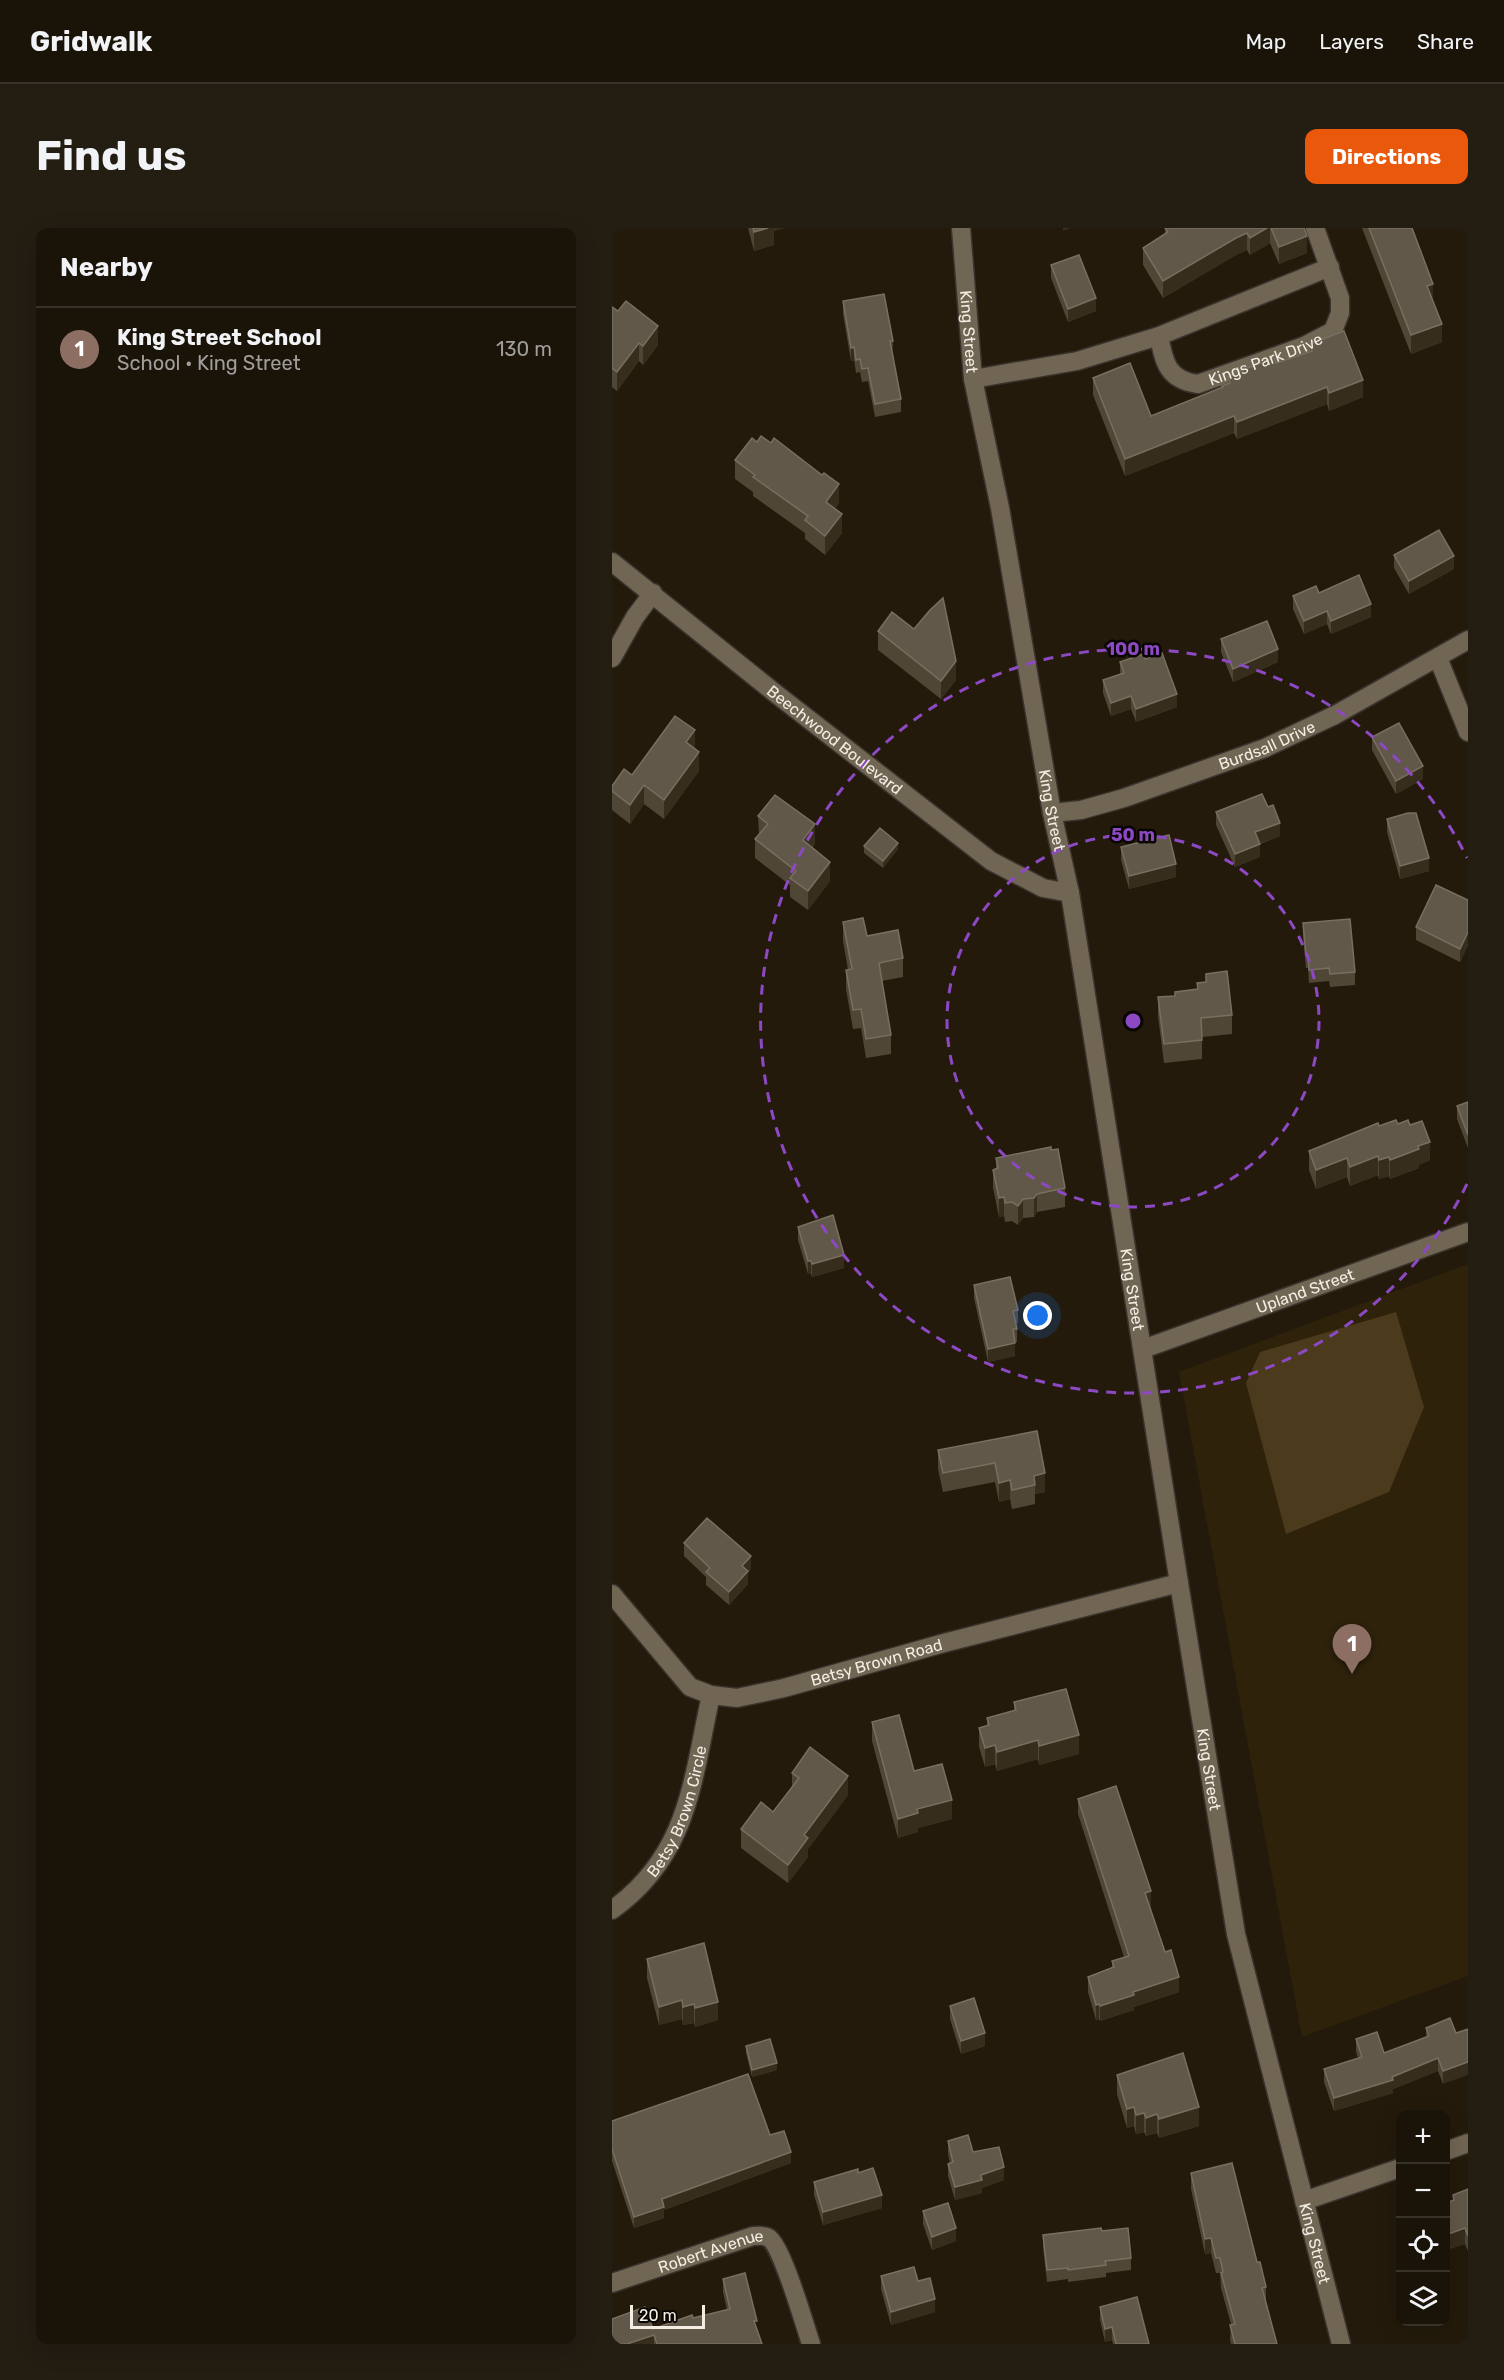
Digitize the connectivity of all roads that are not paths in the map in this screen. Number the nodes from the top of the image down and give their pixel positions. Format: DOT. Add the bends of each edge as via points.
graph roads {
  1 [pos="961,228"];
  2 [pos="1315,228"];
  3 [pos="1330,267"];
  4 [pos="1160,336"];
  5 [pos="973,379"];
  6 [pos="612,562"];
  7 [pos="653,593"];
  8 [pos="1468,639"];
  9 [pos="612,658"];
  10 [pos="1438,658"];
  11 [pos="1468,732"];
  12 [pos="1052,813"];
  13 [pos="1070,893"];
  14 [pos="1468,1232"];
  15 [pos="1143,1349"];
  16 [pos="1179,1583"];
  17 [pos="612,1594"];
  18 [pos="711,1695"];
  19 [pos="612,1910"];
  20 [pos="1468,2143"];
  21 [pos="1450,2150"];
  22 [pos="1396,2170"];
  23 [pos="1304,2201"];
  24 [pos="612,2283"];
  25 [pos="812,2344"];
  26 [pos="1341,2344"];
  1 -- 5 [label="street, King Street"];
  2 -- 3 [label="street, Kings Park Drive"];
  3 -- 4 [label="street"];
  3 -- 4 [label="street, Kings Park Drive" via="1340,298 1340,313 1333,331 1304,346 1198,384 1175,376 1164,361"];
  4 -- 5 [label="street" via="1077,361"];
  5 -- 12 [label="street, King Street" via="1000,508"];
  6 -- 7 [label="street, Beechwood Boulevard"];
  7 -- 9 [label="street"];
  7 -- 13 [label="street, Beechwood Boulevard" via="991,861 1043,888"];
  8 -- 10 [label="street, Burdsall Drive"];
  10 -- 11 [label="street"];
  10 -- 12 [label="street, Burdsall Drive" via="1335,715 1264,748 1124,798"];
  12 -- 13 [label="street, King Street"];
  13 -- 15 [label="street, King Street"];
  14 -- 15 [label="street, Upland Street"];
  15 -- 16 [label="street, King Street"];
  16 -- 18 [label="street, Betsy Brown Road" via="784,1688 737,1698"];
  16 -- 23 [label="street, King Street" via="1236,1934"];
  17 -- 18 [label="street, Betsy Brown Road" via="690,1687"];
  18 -- 19 [label="street, Betsy Brown Circle" via="684,1815 672,1845 632,1896"];
  20 -- 21 [label="street"];
  22 -- 23 [label="street"];
  23 -- 26 [label="street, King Street"];
  24 -- 25 [label="street, Robert Avenue" via="753,2236 766,2236 783,2261"];
}
